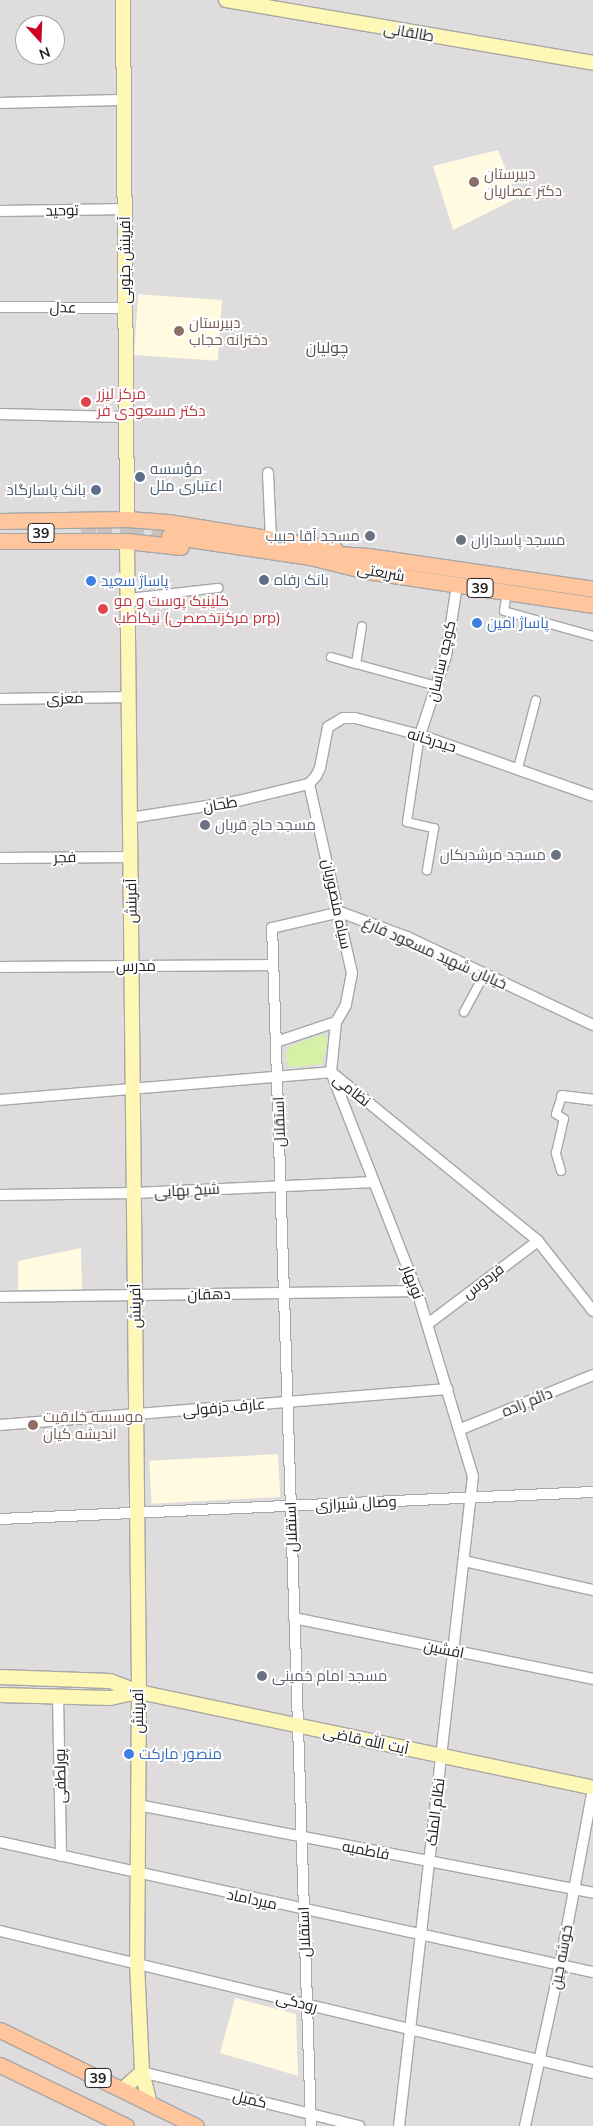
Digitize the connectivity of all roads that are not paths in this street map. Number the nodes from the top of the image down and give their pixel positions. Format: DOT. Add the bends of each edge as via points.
graph roads {
  1 [pos="123,0"];
  2 [pos="226,0"];
  3 [pos="279,5"];
  4 [pos="593,63"];
  5 [pos="124,100"];
  6 [pos="0,104"];
  7 [pos="125,209"];
  8 [pos="0,211"];
  9 [pos="0,307"];
  10 [pos="126,308"];
  11 [pos="0,414"];
  12 [pos="126,417"];
  13 [pos="268,473"];
  14 [pos="127,519"];
  15 [pos="0,521"];
  16 [pos="0,528"];
  17 [pos="82,529"];
  18 [pos="168,533"];
  19 [pos="0,534"];
  20 [pos="271,538"];
  21 [pos="0,541"];
  22 [pos="127,541"];
  23 [pos="367,563"];
  24 [pos="457,585"];
  25 [pos="218,588"];
  26 [pos="593,589"];
  27 [pos="507,592"];
  28 [pos="128,598"];
  29 [pos="593,605"];
  30 [pos="362,626"];
  31 [pos="593,636"];
  32 [pos="331,657"];
  33 [pos="356,664"];
  34 [pos="438,686"];
  35 [pos="129,697"];
  36 [pos="0,699"];
  37 [pos="536,700"];
  38 [pos="420,735"];
  39 [pos="518,768"];
  40 [pos="309,784"];
  41 [pos="593,796"];
  42 [pos="130,818"];
  43 [pos="131,857"];
  44 [pos="0,858"];
  45 [pos="427,870"];
  46 [pos="340,912"];
  47 [pos="273,965"];
  48 [pos="132,966"];
  49 [pos="0,967"];
  50 [pos="485,974"];
  51 [pos="464,1012"];
  52 [pos="336,1022"];
  53 [pos="593,1025"];
  54 [pos="276,1042"];
  55 [pos="331,1072"];
  56 [pos="278,1077"];
  57 [pos="133,1090"];
  58 [pos="562,1096"];
  59 [pos="0,1100"];
  60 [pos="593,1100"];
  61 [pos="561,1171"];
  62 [pos="374,1182"];
  63 [pos="282,1185"];
  64 [pos="134,1193"];
  65 [pos="0,1195"];
  66 [pos="538,1241"];
  67 [pos="417,1291"];
  68 [pos="285,1293"];
  69 [pos="135,1295"];
  70 [pos="0,1297"];
  71 [pos="593,1311"];
  72 [pos="429,1323"];
  73 [pos="593,1375"];
  74 [pos="448,1389"];
  75 [pos="289,1402"];
  76 [pos="136,1414"];
  77 [pos="0,1426"];
  78 [pos="461,1429"];
  79 [pos="593,1492"];
  80 [pos="471,1498"];
  81 [pos="290,1506"];
  82 [pos="137,1513"];
  83 [pos="0,1519"];
  84 [pos="464,1562"];
  85 [pos="593,1590"];
  86 [pos="294,1618"];
  87 [pos="454,1651"];
  88 [pos="0,1677"];
  89 [pos="593,1679"];
  90 [pos="138,1692"];
  91 [pos="0,1695"];
  92 [pos="58,1696"];
  93 [pos="297,1726"];
  94 [pos="442,1756"];
  95 [pos="593,1788"];
  96 [pos="138,1805"];
  97 [pos="301,1837"];
  98 [pos="0,1842"];
  99 [pos="61,1856"];
  100 [pos="429,1862"];
  101 [pos="138,1874"];
  102 [pos="574,1889"];
  103 [pos="593,1893"];
  104 [pos="303,1910"];
  105 [pos="0,1931"];
  106 [pos="421,1935"];
  107 [pos="137,1964"];
  108 [pos="560,1965"];
  109 [pos="593,1972"];
  110 [pos="306,2004"];
  111 [pos="410,2029"];
  112 [pos="0,2030"];
  113 [pos="14,2037"];
  114 [pos="0,2045"];
  115 [pos="539,2060"];
  116 [pos="2,2064"];
  117 [pos="142,2072"];
  118 [pos="593,2073"];
  119 [pos="122,2090"];
  120 [pos="150,2104"];
  121 [pos="310,2114"];
  122 [pos="125,2126"];
  123 [pos="196,2126"];
  124 [pos="311,2126"];
  125 [pos="359,2126"];
  126 [pos="399,2126"];
  127 [pos="525,2126"];
  1 -- 5 [label="main road, آفرینش جنوبی"];
  2 -- 3 [label="main road, طالقانی"];
  3 -- 4 [label="main road, طالقانی"];
  5 -- 6 [label="street"];
  5 -- 7 [label="main road, آفرینش جنوبی"];
  7 -- 8 [label="street, توحید"];
  7 -- 10 [label="main road, آفرینش جنوبی"];
  9 -- 10 [label="street, عدل"];
  10 -- 12 [label="main road, آفرینش جنوبی"];
  11 -- 12 [label="street"];
  12 -- 14 [label="main road, آفرینش جنوبی"];
  13 -- 20 [label="street"];
  14 -- 17 [label="main road"];
  14 -- 18 [label="main road"];
  14 -- 22 [label="main road"];
  15 -- 17 [label="main road"];
  16 -- 17 [label="main road, 39"];
  17 -- 19 [label="main road, 39"];
  17 -- 21 [label="main road"];
  17 -- 22 [label="main road"];
  18 -- 20 [label="main road"];
  18 -- 22 [label="main road"];
  18 -- 23 [label="main road"];
  20 -- 23 [label="main road"];
  22 -- 28 [label="main road, آفرینش"];
  23 -- 24 [label="main road, شریعتی / 39"];
  23 -- 26 [label="main road, شریعتی / 39"];
  24 -- 27 [label="main road, شریعتی / 39"];
  24 -- 34 [label="street, کوچه ساسان"];
  25 -- 28 [label="street"];
  27 -- 29 [label="main road, شریعتی / 39"];
  27 -- 31 [label="street" via="504,611"];
  28 -- 35 [label="main road, آفرینش"];
  30 -- 33 [label="street"];
  32 -- 33 [label="street"];
  33 -- 34 [label="street"];
  34 -- 38 [label="street, کوچه ساسان"];
  35 -- 36 [label="street, معزی"];
  35 -- 42 [label="main road, آفرینش"];
  37 -- 39 [label="street"];
  38 -- 39 [label="street, حیدرخانه"];
  38 -- 40 [label="street, حیدرخانه" via="355,718 337,719 326,733 320,768"];
  38 -- 45 [label="street" via="407,822 434,828"];
  39 -- 41 [label="street, حیدرخانه"];
  40 -- 42 [label="street, طحان" via="238,801"];
  40 -- 46 [label="street, سیاه منصوریان"];
  42 -- 43 [label="main road, آفرینش"];
  43 -- 44 [label="street, فجر"];
  43 -- 48 [label="main road, آفرینش"];
  46 -- 47 [label="street, استقلال" via="272,928"];
  46 -- 50 [label="street, خیابان شهید مسعود فارغ" via="407,937"];
  46 -- 52 [label="street, سیاه منصوریان" via="352,973 346,1005"];
  47 -- 48 [label="street, مدرس"];
  47 -- 54 [label="street, استقلال"];
  48 -- 49 [label="street, مدرس"];
  48 -- 57 [label="main road, آفرینش"];
  50 -- 51 [label="street"];
  50 -- 53 [label="street, خیابان شهید مسعود فارغ"];
  52 -- 54 [label="street"];
  52 -- 55 [label="street"];
  54 -- 56 [label="street, استقلال"];
  55 -- 56 [label="street, نظامی"];
  55 -- 62 [label="street, نوبهار"];
  55 -- 66 [label="street, نظامی"];
  56 -- 57 [label="street, نظامی"];
  56 -- 63 [label="street, استقلال"];
  57 -- 59 [label="street, نظامی"];
  57 -- 64 [label="main road, آفرینش"];
  58 -- 60 [label="street"];
  58 -- 61 [label="street" via="556,1114 564,1119 556,1154"];
  62 -- 63 [label="street, شیخ بهایی"];
  62 -- 67 [label="street, نوبهار"];
  63 -- 64 [label="street, شیخ بهایی"];
  63 -- 68 [label="street, استقلال"];
  64 -- 65 [label="street, شیخ بهایی"];
  64 -- 69 [label="main road, آفرینش"];
  66 -- 71 [label="street, نظامی"];
  66 -- 72 [label="street, فردوس"];
  67 -- 68 [label="street, دهقان"];
  67 -- 72 [label="street, نوبهار"];
  68 -- 69 [label="street, دهقان"];
  68 -- 75 [label="street, استقلال"];
  69 -- 70 [label="street, دهقان"];
  69 -- 76 [label="main road, آفرینش"];
  72 -- 74 [label="street, نوبهار"];
  73 -- 78 [label="street, دائم زاده"];
  74 -- 75 [label="street, عارف دزفولی"];
  74 -- 78 [label="street, نوبهار"];
  75 -- 76 [label="street, عارف دزفولی"];
  75 -- 81 [label="street, استقلال"];
  76 -- 77 [label="street, عارف دزفولی"];
  76 -- 82 [label="main road, آفرینش"];
  78 -- 80 [label="street, نوبهار" via="473,1476"];
  79 -- 80 [label="street, وصال شیرازی"];
  80 -- 81 [label="street, وصال شیرازی"];
  80 -- 84 [label="street, نظام الملک"];
  81 -- 82 [label="street, وصال شیرازی"];
  81 -- 86 [label="street, استقلال"];
  82 -- 83 [label="street, وصال شیرازی"];
  82 -- 90 [label="main road, آفرینش"];
  84 -- 85 [label="street"];
  84 -- 87 [label="street, نظام الملک"];
  86 -- 87 [label="street, افشین"];
  86 -- 93 [label="street, استقلال"];
  87 -- 89 [label="street, افشین"];
  87 -- 94 [label="street, نظام الملک"];
  88 -- 90 [label="main road" via="110,1681"];
  90 -- 92 [label="main road" via="110,1698"];
  90 -- 93 [label="main road, آیت الله قاضی"];
  90 -- 96 [label="main road, آفرینش"];
  91 -- 92 [label="main road"];
  92 -- 99 [label="street, پورلطفی"];
  93 -- 94 [label="main road, آیت الله قاضی"];
  93 -- 97 [label="street, استقلال"];
  94 -- 95 [label="main road, آیت الله قاضی"];
  94 -- 100 [label="street, نظام الملک"];
  95 -- 102 [label="street, خوشه چین"];
  96 -- 97 [label="street, فاطمیه"];
  96 -- 101 [label="main road, آفرینش"];
  97 -- 100 [label="street, فاطمیه"];
  97 -- 104 [label="street, استقلال"];
  98 -- 99 [label="street, میرداماد"];
  99 -- 101 [label="street, میرداماد"];
  100 -- 102 [label="street, فاطمیه"];
  100 -- 106 [label="street, نظام الملک"];
  101 -- 104 [label="street, میرداماد"];
  101 -- 107 [label="main road, آفرینش"];
  102 -- 103 [label="street, فاطمیه"];
  102 -- 108 [label="street, خوشه چین"];
  104 -- 106 [label="street, میرداماد"];
  104 -- 110 [label="street, استقلال"];
  105 -- 107 [label="street, رودکی"];
  106 -- 108 [label="street, میرداماد"];
  106 -- 111 [label="street, نظام الملک"];
  107 -- 110 [label="street, رودکی"];
  107 -- 117 [label="main road, آفرینش"];
  108 -- 109 [label="street, میرداماد"];
  108 -- 115 [label="street, خوشه چین"];
  110 -- 111 [label="street, رودکی"];
  110 -- 121 [label="street, استقلال"];
  111 -- 115 [label="street, رودکی"];
  111 -- 126 [label="street, نظام الملک"];
  112 -- 113 [label="main road, 39"];
  113 -- 114 [label="main road"];
  113 -- 119 [label="main road, 39"];
  115 -- 118 [label="street, رودکی"];
  115 -- 127 [label="street, خوشه چین"];
  116 -- 122 [label="main road, 39"];
  117 -- 119 [label="main road"];
  117 -- 120 [label="main road, آفرینش"];
  117 -- 121 [label="street, کمیل"];
  119 -- 120 [label="main road, 39"];
  120 -- 123 [label="main road, 39"];
  121 -- 124 [label="street, استقلال"];
  121 -- 125 [label="street, کمیل"];
}
